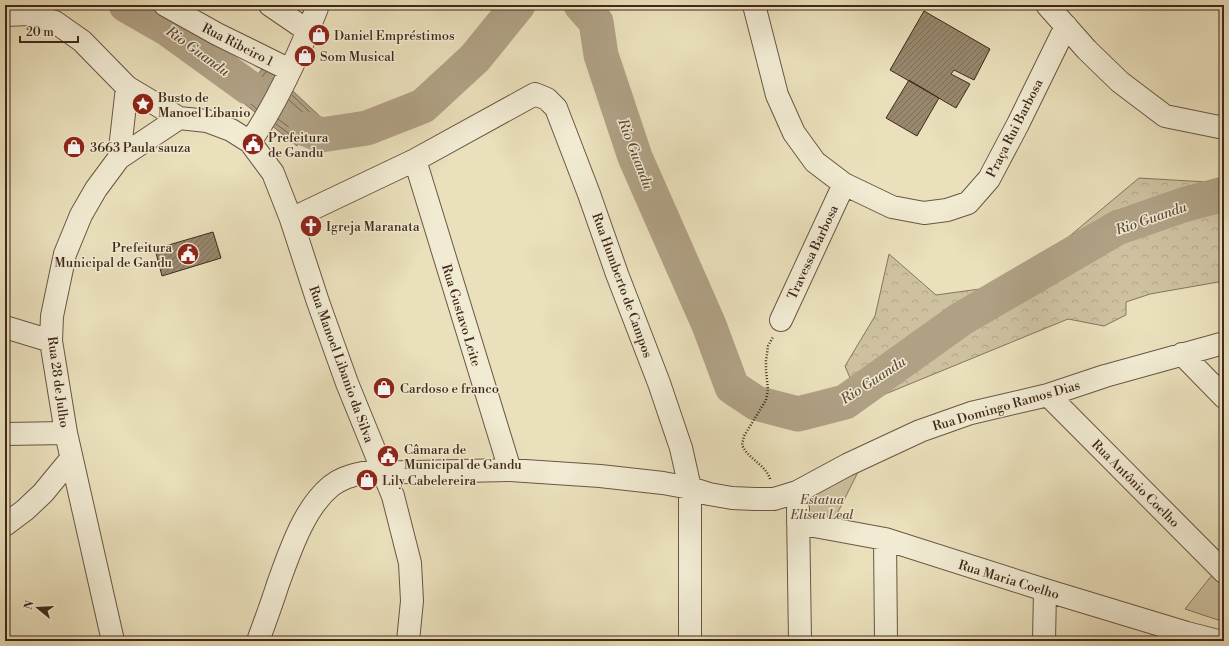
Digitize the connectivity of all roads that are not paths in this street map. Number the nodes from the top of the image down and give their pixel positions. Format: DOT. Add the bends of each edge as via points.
graph roads {
  1 [pos="165,5"];
  2 [pos="270,5"];
  3 [pos="754,5"];
  4 [pos="1047,5"];
  5 [pos="319,6"];
  6 [pos="5,15"];
  7 [pos="1066,26"];
  8 [pos="308,30"];
  9 [pos="288,74"];
  10 [pos="127,87"];
  11 [pos="179,118"];
  12 [pos="1224,128"];
  13 [pos="255,135"];
  14 [pos="119,158"];
  15 [pos="415,160"];
  16 [pos="844,184"];
  17 [pos="292,219"];
  18 [pos="781,320"];
  19 [pos="5,327"];
  20 [pos="51,341"];
  21 [pos="1224,342"];
  22 [pos="1182,354"];
  23 [pos="1048,395"];
  24 [pos="1224,397"];
  25 [pos="66,433"];
  26 [pos="5,434"];
  27 [pos="71,459"];
  28 [pos="510,470"];
  29 [pos="383,472"];
  30 [pos="690,488"];
  31 [pos="797,492"];
  32 [pos="798,523"];
  33 [pos="5,525"];
  34 [pos="885,539"];
  35 [pos="1224,572"];
  36 [pos="1045,590"];
  37 [pos="1187,637"];
  38 [pos="113,641"];
  39 [pos="258,641"];
  40 [pos="408,641"];
  41 [pos="690,641"];
  42 [pos="800,641"];
  43 [pos="886,641"];
  44 [pos="1044,641"];
  45 [pos="1218,641"];
  1 -- 9 [label="street, Rua Ribeiro 1"];
  2 -- 8 [label="street"];
  3 -- 16 [label="street, Praça Rui Barbosa" via="777,95 794,133 815,162"];
  4 -- 7 [label="street"];
  5 -- 8 [label="street"];
  6 -- 10 [label="street" via="29,14 55,22 82,41"];
  7 -- 12 [label="street" via="1120,82 1165,116"];
  7 -- 16 [label="street, Praça Rui Barbosa" via="989,179 968,203 947,210 924,213 892,207"];
  8 -- 9 [label="street"];
  9 -- 13 [label="street"];
  10 -- 11 [label="street"];
  10 -- 14 [label="street"];
  11 -- 13 [label="street, Rua Manoel Libanio da Silva" via="207,121"];
  11 -- 14 [label="street, Rua 28 de Julho"];
  13 -- 17 [label="street, Rua Manoel Libanio da Silva"];
  14 -- 20 [label="street, Rua 28 de Julho" via="96,189 65,254 52,316"];
  15 -- 17 [label="street"];
  15 -- 28 [label="street, Rua Gustavo Leite"];
  15 -- 30 [label="street, Rua Humberto de Campos" via="535,94 547,99 556,108 659,383"];
  16 -- 18 [label="street, Travessa Barbosa"];
  17 -- 29 [label="street, Rua Manoel Libanio da Silva" via="347,383"];
  19 -- 20 [label="street"];
  20 -- 25 [label="street, Rua 28 de Julho"];
  21 -- 22 [label="street, Rua Domingo Ramos Dias"];
  22 -- 23 [label="street, Rua Domingo Ramos Dias"];
  22 -- 24 [label="street"];
  23 -- 31 [label="street, Rua Domingo Ramos Dias" via="971,413 920,431"];
  23 -- 35 [label="street, Rua Antônio Coelho"];
  25 -- 26 [label="street"];
  25 -- 27 [label="street, Rua 28 de Julho"];
  27 -- 33 [label="street" via="43,493"];
  27 -- 38 [label="street, Rua 28 de Julho"];
  28 -- 29 [label="street, Rua Domingo Ramos Dias"];
  28 -- 30 [label="street, Rua Domingo Ramos Dias" via="624,479"];
  29 -- 39 [label="street, Rua Domingo Ramos Dias" via="362,473 344,478 320,496 288,555"];
  29 -- 40 [label="street, Rua Manoel Libanio da Silva" via="393,496 410,563 412,601"];
  30 -- 31 [label="street, Rua Domingo Ramos Dias" via="732,498 755,499 774,499"];
  30 -- 41 [label="street, Rua Humberto de Campos"];
  31 -- 32 [label="street"];
  32 -- 34 [label="street, Rua Maria Coelho"];
  32 -- 42 [label="street"];
  34 -- 36 [label="street, Rua Maria Coelho"];
  34 -- 43 [label="street"];
  36 -- 37 [label="street, Rua Maria Coelho"];
  36 -- 44 [label="street"];
  37 -- 45 [label="street, Rua Maria Coelho"];
}
